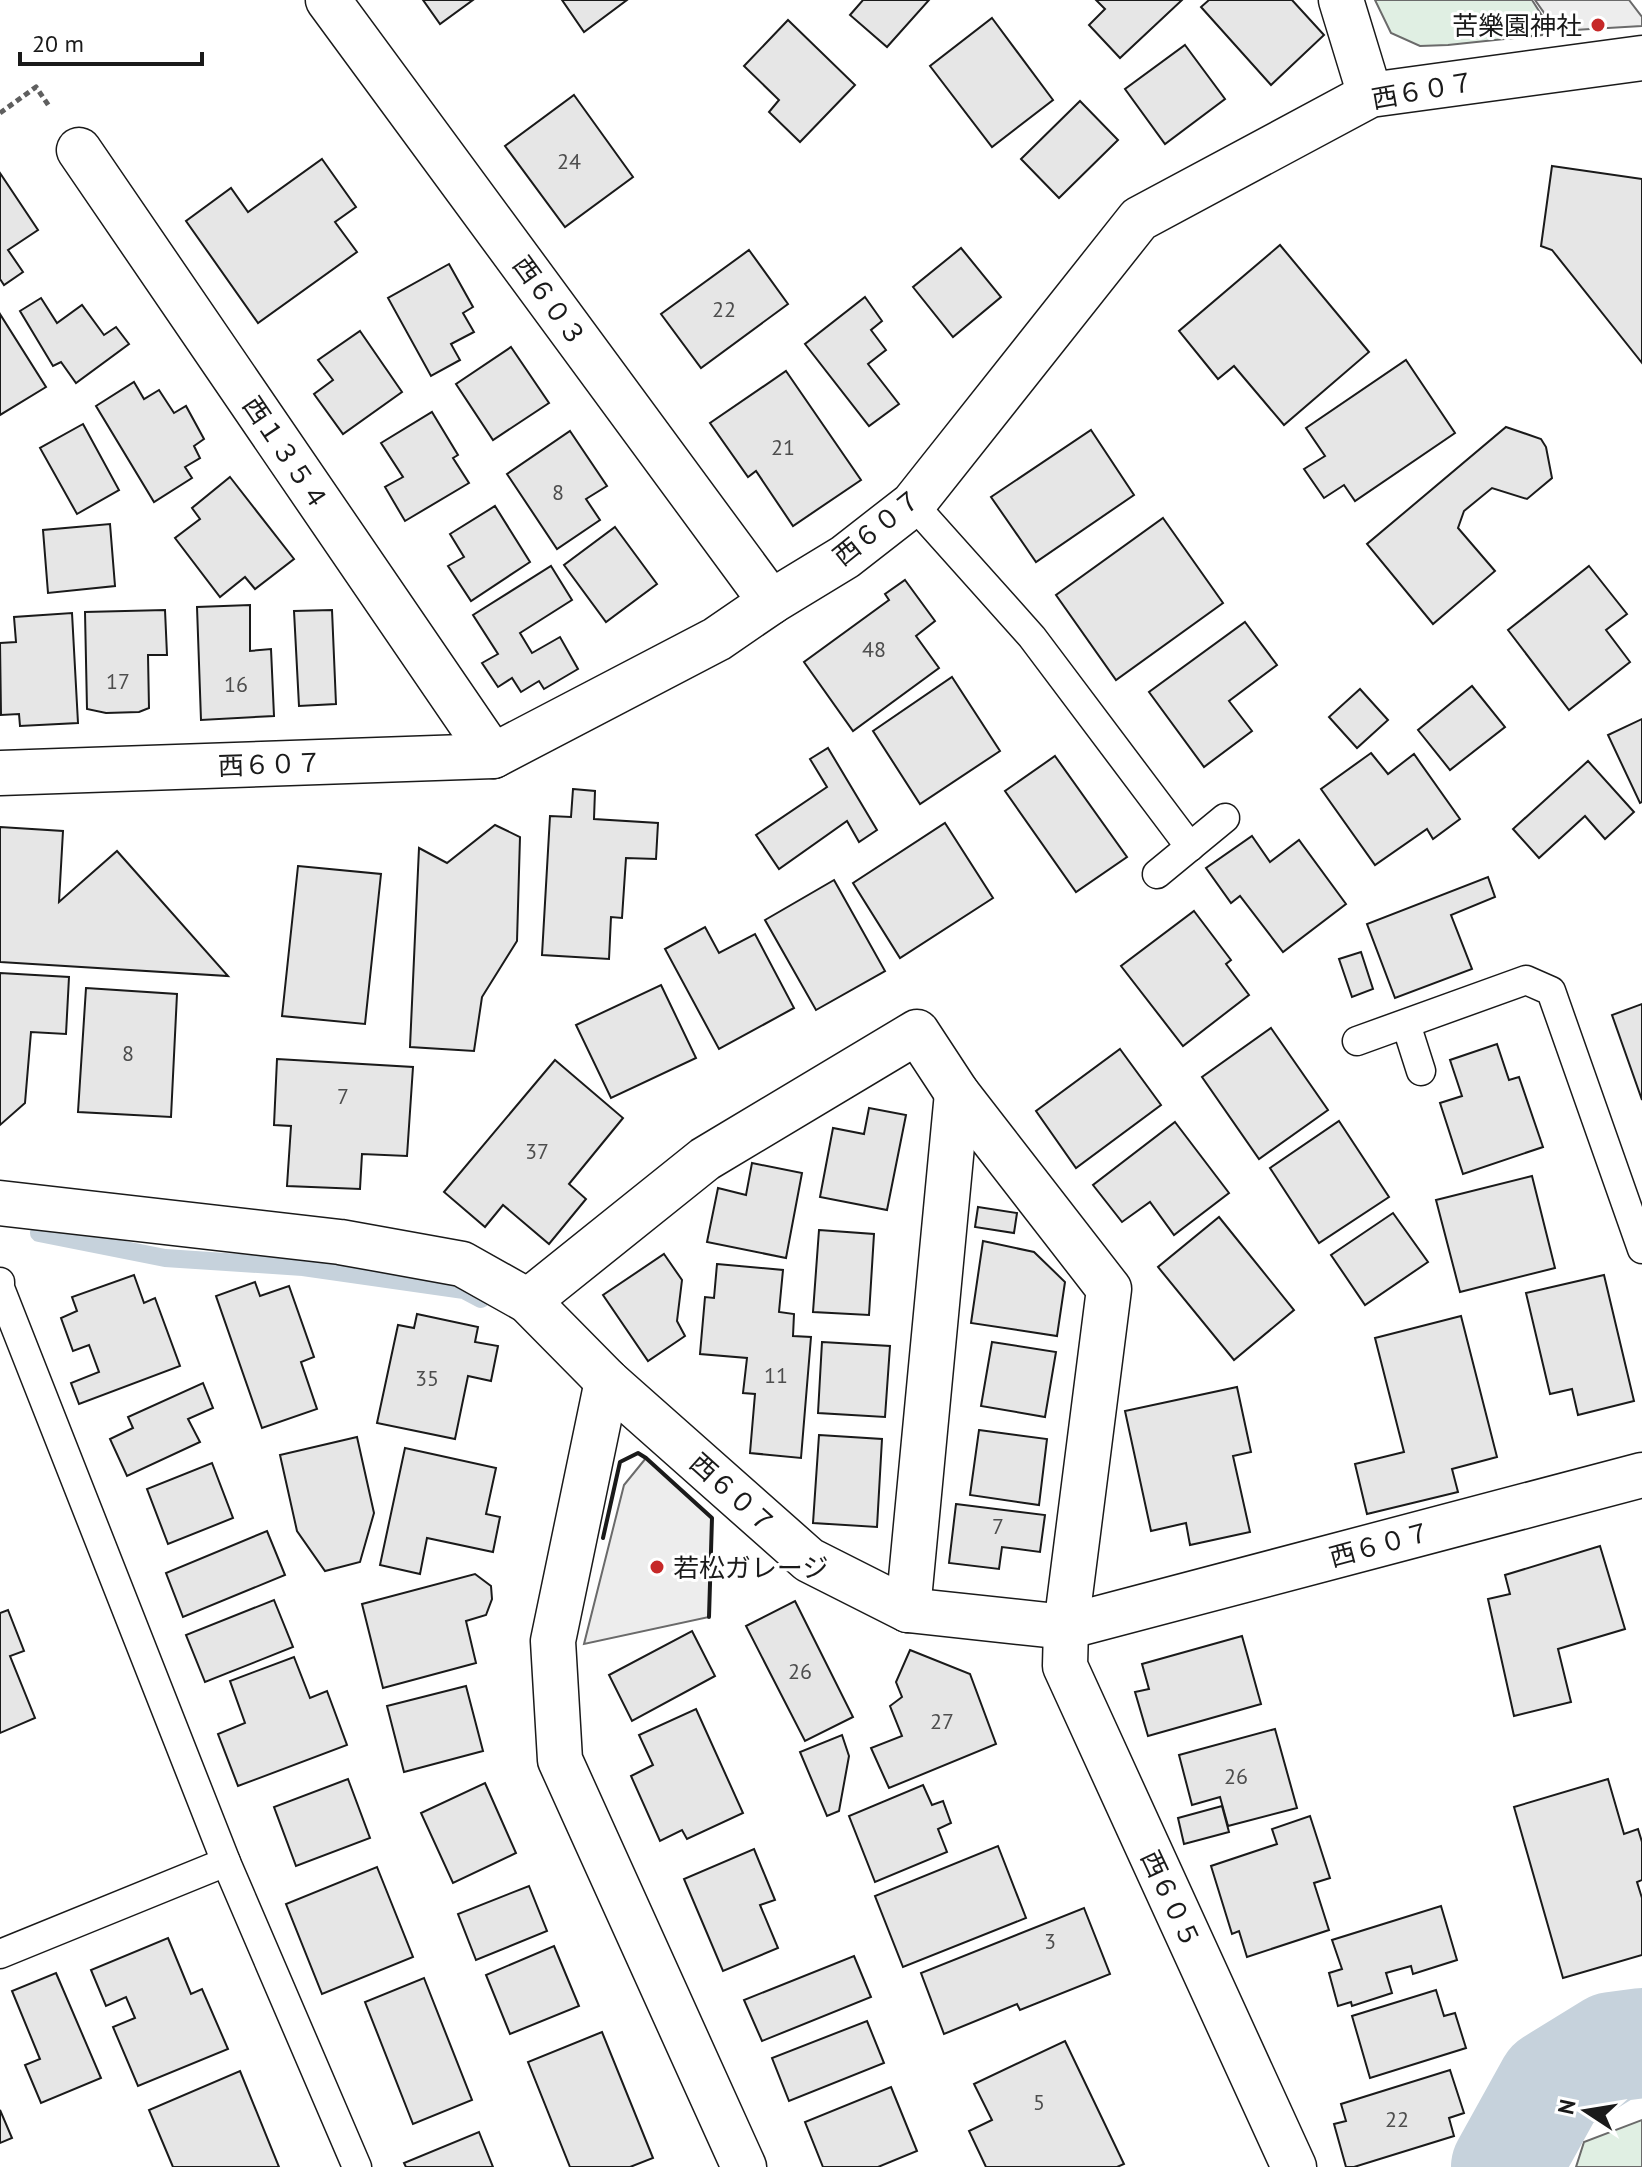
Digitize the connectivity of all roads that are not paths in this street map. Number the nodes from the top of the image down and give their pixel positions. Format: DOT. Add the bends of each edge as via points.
graph roads {
  1 [pos="328,0"];
  2 [pos="1341,0"];
  3 [pos="1642,58"];
  4 [pos="1370,95"];
  5 [pos="79,150"];
  6 [pos="913,504"];
  7 [pos="771,602"];
  8 [pos="493,756"];
  9 [pos="0,773"];
  10 [pos="1225,818"];
  11 [pos="1190,847"];
  12 [pos="1157,874"];
  13 [pos="1406,1024"];
  14 [pos="1357,1041"];
  15 [pos="1421,1071"];
  16 [pos="957,1093"];
  17 [pos="0,1203"];
  18 [pos="1642,1249"];
  19 [pos="0,1282"];
  20 [pos="528,1301"];
  21 [pos="607,1381"];
  22 [pos="1642,1475"];
  23 [pos="908,1610"];
  24 [pos="1066,1627"];
  25 [pos="226,1862"];
  26 [pos="0,1954"];
  27 [pos="357,2167"];
  28 [pos="744,2167"];
  29 [pos="1294,2167"];
  1 -- 7 [label="street, 西６０３"];
  2 -- 4 [label="street"];
  3 -- 4 [label="street, 西６０７"];
  4 -- 6 [label="street, 西６０７" via="1139,219"];
  5 -- 8 [label="street, 西１３５４"];
  6 -- 7 [label="street, 西６０７" via="845,557"];
  6 -- 11 [label="lane" via="1032,637"];
  7 -- 8 [label="street, 西６０７" via="717,639"];
  8 -- 9 [label="street, 西６０７"];
  10 -- 11 [label="lane"];
  11 -- 12 [label="lane"];
  13 -- 14 [label="lane"];
  13 -- 15 [label="lane"];
  13 -- 18 [label="lane" via="1526,980 1551,991"];
  16 -- 20 [label="street, 西６０５" via="917,1032 705,1159"];
  16 -- 23 [label="street"];
  16 -- 24 [label="street, 西６０５" via="1109,1289"];
  17 -- 20 [label="street, 西６０７" via="340,1242 462,1264"];
  19 -- 25 [label="lane"];
  20 -- 21 [label="street, 西６０７"];
  21 -- 23 [label="street, 西６０７" via="809,1560"];
  21 -- 28 [label="street" via="553,1641 560,1760"];
  22 -- 24 [label="street, 西６０７"];
  23 -- 24 [label="street, 西６０７"];
  24 -- 29 [label="street, 西６０５" via="1065,1666"];
  25 -- 26 [label="lane"];
  25 -- 27 [label="lane"];
}
